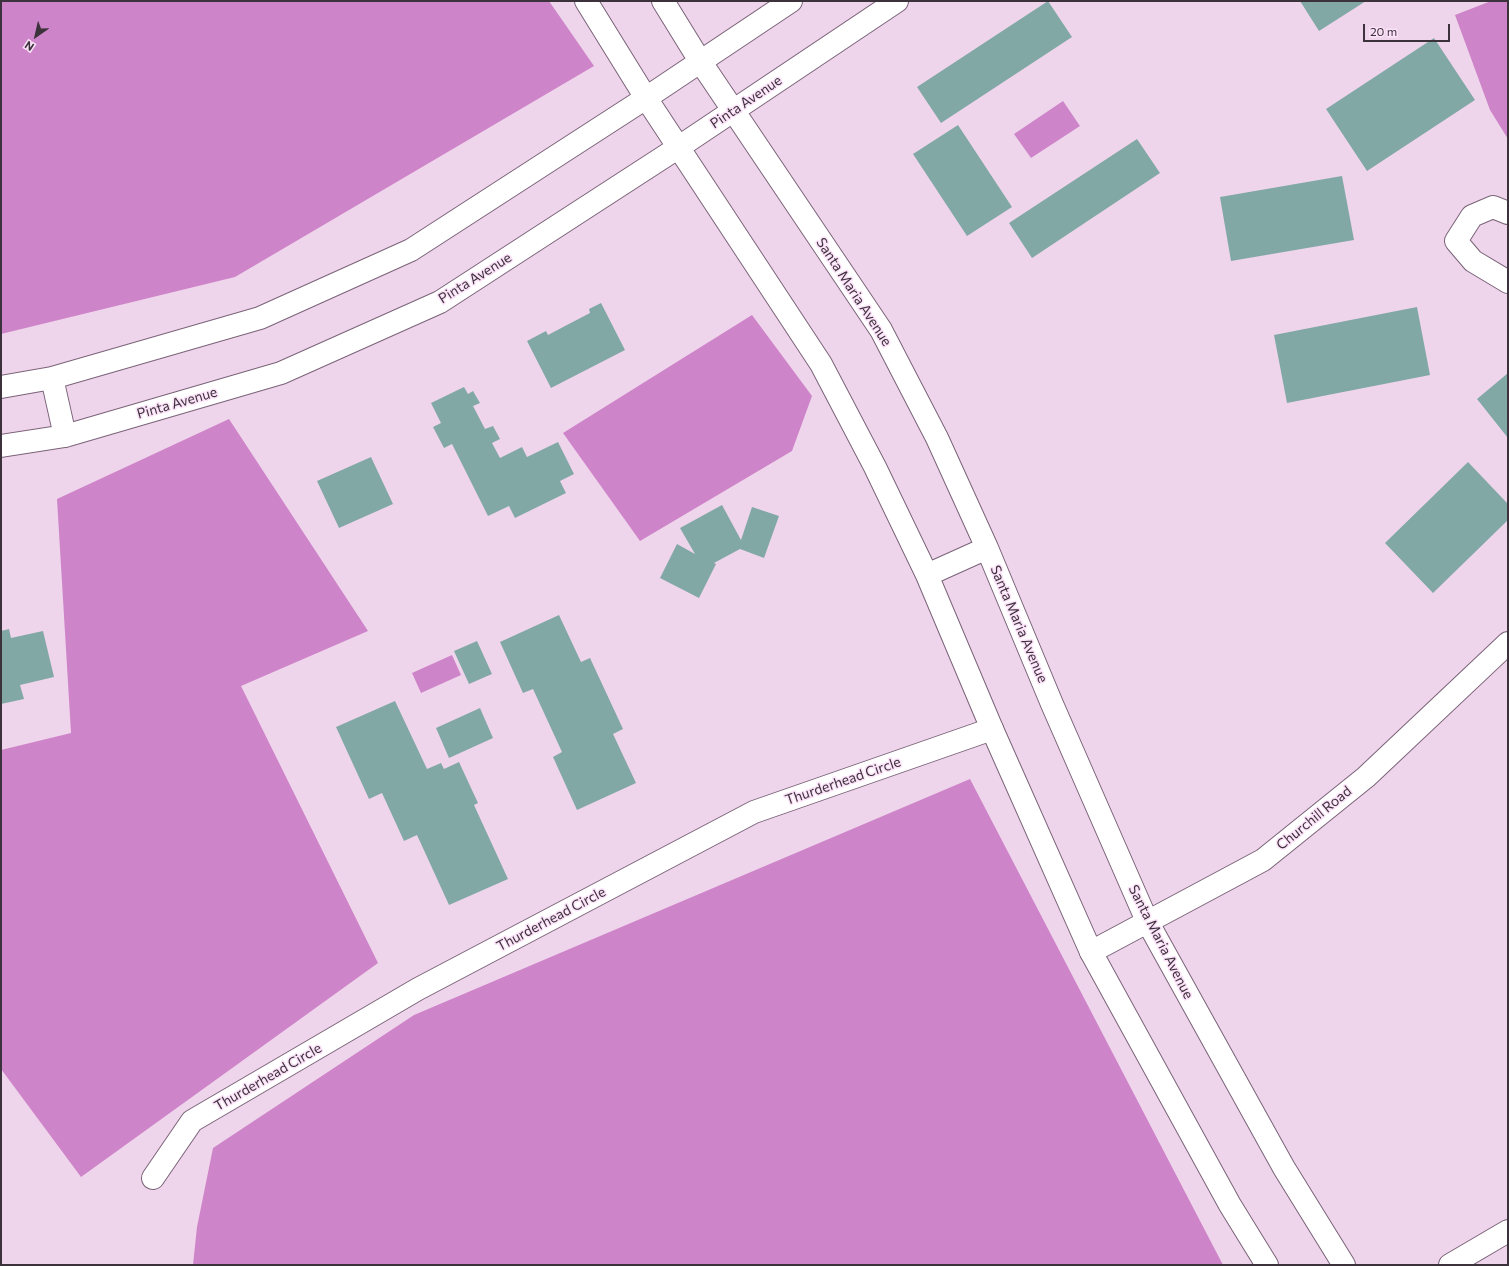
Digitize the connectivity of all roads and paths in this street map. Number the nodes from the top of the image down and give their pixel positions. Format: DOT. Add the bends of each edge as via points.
graph roads {
  1 [pos="586,1"];
  2 [pos="663,1"];
  3 [pos="791,1"];
  4 [pos="897,1"];
  5 [pos="700,61"];
  6 [pos="646,98"];
  7 [pos="733,110"];
  8 [pos="679,146"];
  9 [pos="1508,213"];
  10 [pos="1508,282"];
  11 [pos="52,378"];
  12 [pos="1,387"];
  13 [pos="65,436"];
  14 [pos="1,446"];
  15 [pos="987,548"];
  16 [pos="928,575"];
  17 [pos="1508,643"];
  18 [pos="992,729"];
  19 [pos="1147,921"];
  20 [pos="1091,952"];
  21 [pos="153,1178"];
  22 [pos="1508,1231"];
  23 [pos="1267,1265"];
  24 [pos="1344,1265"];
  25 [pos="1450,1265"];
  1 -- 6 [label="street"];
  2 -- 5 [label="street, Santa Maria Avenue"];
  3 -- 5 [label="street"];
  4 -- 7 [label="street, Pinta Avenue"];
  5 -- 6 [label="street"];
  5 -- 7 [label="street, Santa Maria Avenue"];
  6 -- 8 [label="street"];
  6 -- 11 [label="street" via="411,250 260,318"];
  7 -- 8 [label="street, Pinta Avenue"];
  7 -- 15 [label="street, Santa Maria Avenue" via="881,330 937,438"];
  8 -- 13 [label="street, Pinta Avenue" via="440,302 280,374"];
  8 -- 16 [label="street" via="821,364 876,467"];
  9 -- 10 [label="street" via="1493,207 1472,216 1456,241 1472,261"];
  11 -- 12 [label="street"];
  11 -- 13 [label="street"];
  13 -- 14 [label="street, Pinta Avenue"];
  15 -- 16 [label="street"];
  15 -- 19 [label="street, Santa Maria Avenue"];
  16 -- 18 [label="street"];
  17 -- 19 [label="street, Churchill Road" via="1366,777 1263,860"];
  18 -- 20 [label="street"];
  18 -- 21 [label="street, Thurderhead Circle" via="754,812 418,989 192,1121"];
  19 -- 20 [label="street, Churchill Road"];
  19 -- 24 [label="street, Santa Maria Avenue" via="1284,1168"];
  20 -- 23 [label="street" via="1230,1205"];
  22 -- 25 [label="street"];
}
